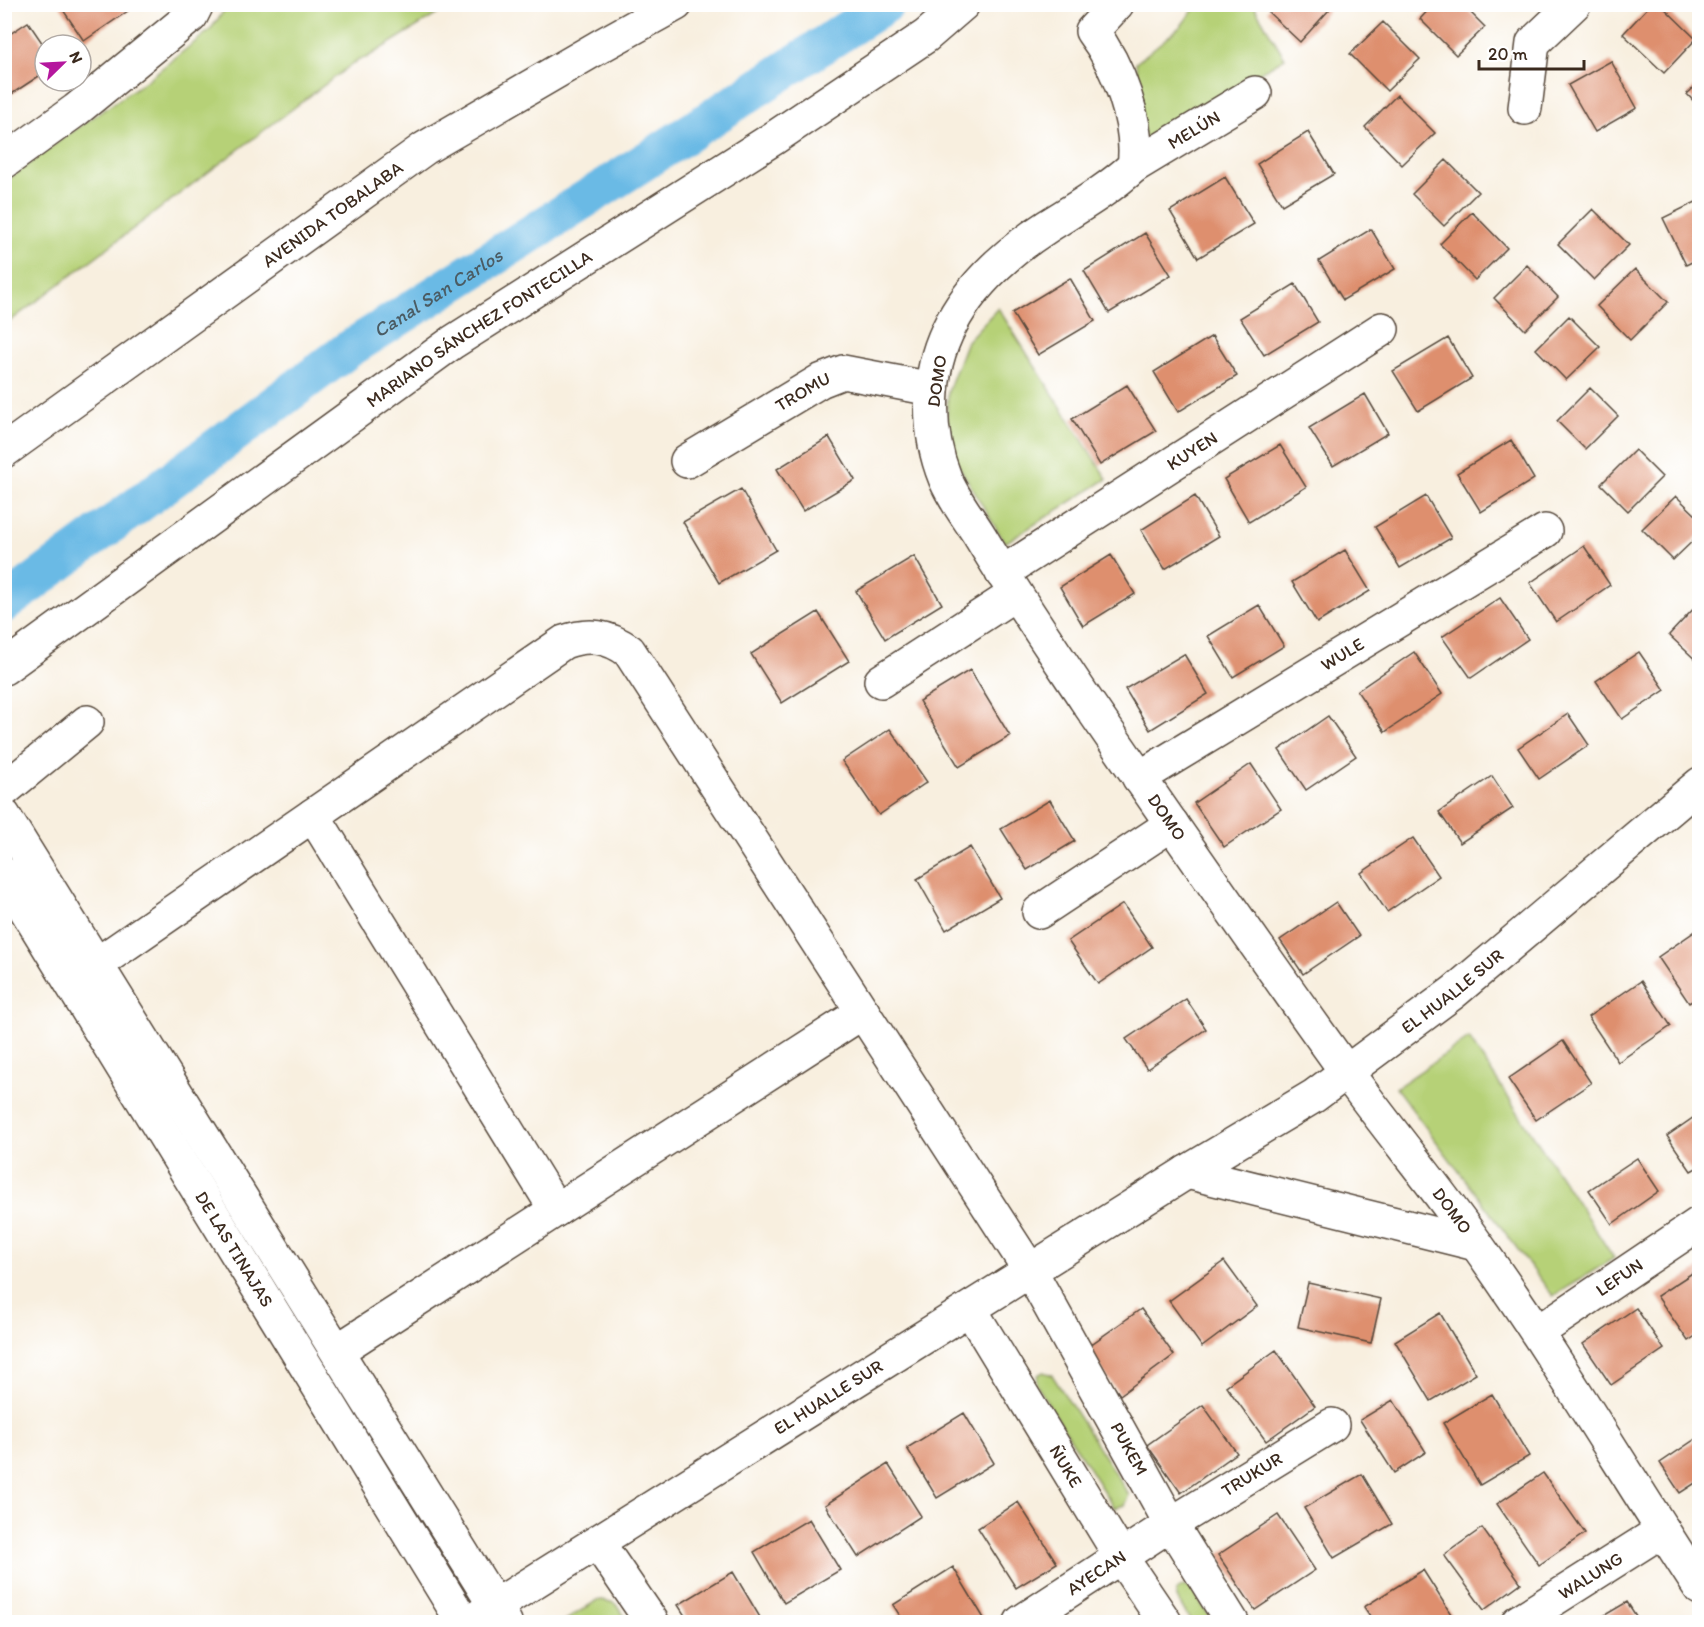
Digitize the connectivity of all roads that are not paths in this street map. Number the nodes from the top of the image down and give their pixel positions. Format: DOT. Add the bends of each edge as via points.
graph roads {
  1 [pos="197,4"];
  2 [pos="676,4"];
  3 [pos="963,4"];
  4 [pos="1117,4"];
  5 [pos="1574,4"];
  6 [pos="1255,93"];
  7 [pos="1525,108"];
  8 [pos="4,162"];
  9 [pos="1134,166"];
  10 [pos="1382,329"];
  11 [pos="932,389"];
  12 [pos="4,451"];
  13 [pos="687,461"];
  14 [pos="1545,531"];
  15 [pos="1009,584"];
  16 [pos="4,668"];
  17 [pos="881,681"];
  18 [pos="87,722"];
  19 [pos="1139,778"];
  20 [pos="1700,784"];
  21 [pos="4,790"];
  22 [pos="312,815"];
  23 [pos="4,816"];
  24 [pos="1172,824"];
  25 [pos="4,874"];
  26 [pos="1040,912"];
  27 [pos="97,964"];
  28 [pos="863,1012"];
  29 [pos="1347,1073"];
  30 [pos="1187,1172"];
  31 [pos="556,1210"];
  32 [pos="1700,1223"];
  33 [pos="1476,1244"];
  34 [pos="1030,1272"];
  35 [pos="970,1309"];
  36 [pos="1538,1332"];
  37 [pos="337,1351"];
  38 [pos="1332,1425"];
  39 [pos="1171,1524"];
  40 [pos="1663,1530"];
  41 [pos="598,1543"];
  42 [pos="1690,1554"];
  43 [pos="1121,1557"];
  44 [pos="1700,1588"];
  45 [pos="490,1617"];
  46 [pos="463,1623"];
  47 [pos="652,1623"];
  48 [pos="1021,1623"];
  49 [pos="1165,1623"];
  50 [pos="1232,1623"];
  51 [pos="1518,1623"];
  1 -- 8 [label="street" via="191,16 76,110"];
  2 -- 12 [label="street, AVENIDA TOBALABA" via="425,148"];
  3 -- 16 [label="street, MARIANO SÁNCHEZ FONTECILLA" via="926,36 783,131 453,342"];
  4 -- 9 [label="street" via="1092,31 1121,85 1135,133"];
  5 -- 7 [label="street" via="1533,43"];
  6 -- 9 [label="street, MELÚN"];
  9 -- 11 [label="street, DOMO" via="1116,183 1042,230 976,285 945,335"];
  10 -- 15 [label="street, KUYEN"];
  11 -- 13 [label="street, TROMU" via="843,372 820,381"];
  11 -- 15 [label="street, DOMO" via="936,451 946,480"];
  14 -- 19 [label="street, WULE"];
  15 -- 17 [label="street, KUYEN"];
  15 -- 19 [label="street, DOMO"];
  18 -- 21 [label="street"];
  19 -- 24 [label="street, DOMO"];
  20 -- 29 [label="street, EL HUALLE SUR" via="1454,992"];
  22 -- 27 [label="street, PUKEM"];
  22 -- 28 [label="street, PUKEM" via="564,642 600,636 629,651"];
  22 -- 31 [label="street"];
  23 -- 27 [label="street"];
  24 -- 26 [label="street"];
  24 -- 29 [label="street, DOMO"];
  25 -- 46 [label="street, DE LAS TINAJAS"];
  27 -- 37 [label="street"];
  28 -- 31 [label="street"];
  28 -- 34 [label="street, PUKEM"];
  29 -- 30 [label="street, EL HUALLE SUR"];
  29 -- 33 [label="street, DOMO"];
  30 -- 33 [label="street"];
  30 -- 34 [label="street, EL HUALLE SUR"];
  31 -- 37 [label="street"];
  32 -- 36 [label="street, LEFUN"];
  33 -- 36 [label="street, DOMO"];
  34 -- 35 [label="street, EL HUALLE SUR"];
  34 -- 39 [label="street, PUKEM"];
  35 -- 41 [label="street, EL HUALLE SUR"];
  35 -- 43 [label="street, ÑUKE"];
  36 -- 40 [label="street, DOMO"];
  37 -- 45 [label="street"];
  38 -- 39 [label="street, TRUKUR"];
  39 -- 43 [label="street, AYECAN"];
  39 -- 50 [label="street, PUKEM"];
  40 -- 42 [label="street, DOMO"];
  40 -- 51 [label="street, WALUNG"];
  41 -- 45 [label="street, EL HUALLE SUR"];
  41 -- 47 [label="street"];
  42 -- 44 [label="street, DOMO"];
  43 -- 48 [label="street, AYECAN"];
  43 -- 49 [label="street, ÑUKE"];
}
